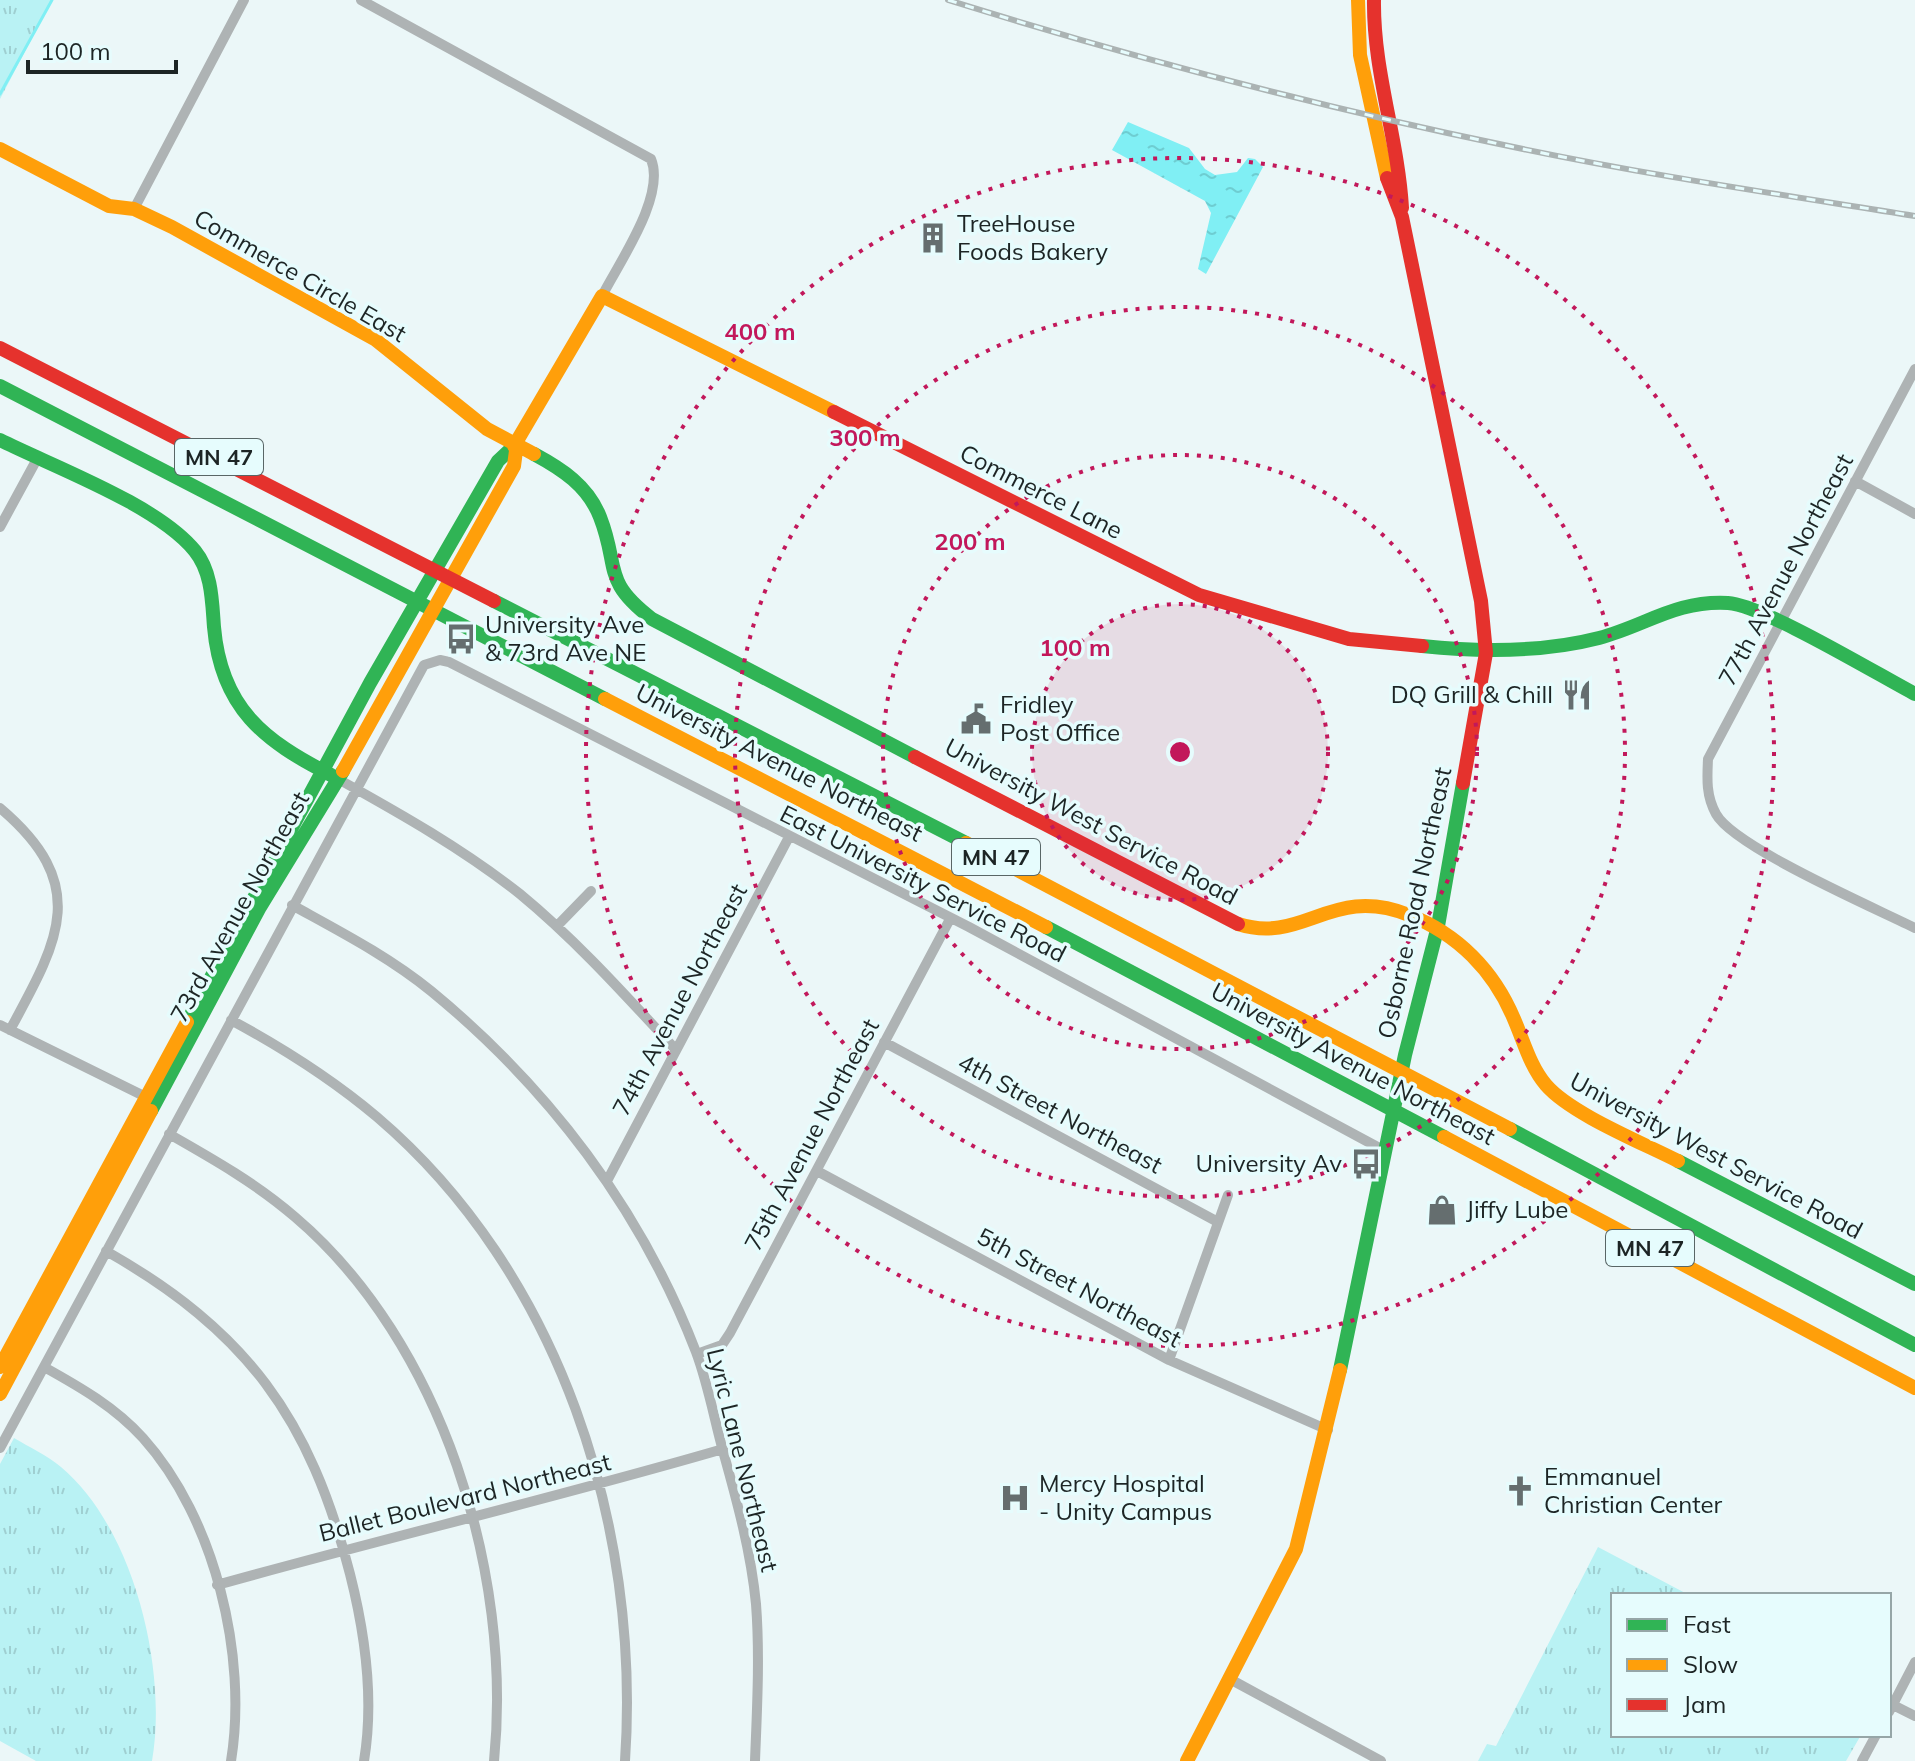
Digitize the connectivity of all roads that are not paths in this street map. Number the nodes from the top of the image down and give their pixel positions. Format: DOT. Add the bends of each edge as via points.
graph roads {
  1 [pos="244,0"];
  2 [pos="361,0"];
  3 [pos="1374,0"];
  4 [pos="1357,3"];
  5 [pos="0,149"];
  6 [pos="134,209"];
  7 [pos="1402,217"];
  8 [pos="602,296"];
  9 [pos="0,348"];
  10 [pos="1915,369"];
  11 [pos="0,386"];
  12 [pos="0,440"];
  13 [pos="517,443"];
  14 [pos="37,459"];
  15 [pos="1855,481"];
  16 [pos="1915,514"];
  17 [pos="0,527"];
  18 [pos="436,570"];
  19 [pos="450,578"];
  20 [pos="418,601"];
  21 [pos="432,607"];
  22 [pos="1780,623"];
  23 [pos="1486,653"];
  24 [pos="440,660"];
  25 [pos="1915,694"];
  26 [pos="323,770"];
  27 [pos="338,779"];
  28 [pos="357,790"];
  29 [pos="0,808"];
  30 [pos="789,837"];
  31 [pos="591,891"];
  32 [pos="292,905"];
  33 [pos="950,919"];
  34 [pos="557,926"];
  35 [pos="1438,926"];
  36 [pos="1915,928"];
  37 [pos="231,1020"];
  38 [pos="5,1028"];
  39 [pos="884,1042"];
  40 [pos="676,1050"];
  41 [pos="1401,1073"];
  42 [pos="151,1099"];
  43 [pos="1393,1112"];
  44 [pos="169,1134"];
  45 [pos="1385,1151"];
  46 [pos="817,1171"];
  47 [pos="607,1181"];
  48 [pos="1228,1195"];
  49 [pos="1216,1221"];
  50 [pos="106,1251"];
  51 [pos="1915,1284"];
  52 [pos="1915,1345"];
  53 [pos="697,1354"];
  54 [pos="1169,1360"];
  55 [pos="0,1367"];
  56 [pos="44,1367"];
  57 [pos="1915,1388"];
  58 [pos="0,1394"];
  59 [pos="1328,1430"];
  60 [pos="0,1448"];
  61 [pos="723,1449"];
  62 [pos="599,1486"];
  63 [pos="470,1516"];
  64 [pos="344,1550"];
  65 [pos="217,1585"];
  66 [pos="1915,1662"];
  67 [pos="1228,1678"];
  68 [pos="1891,1708"];
  69 [pos="1915,1716"];
  70 [pos="1875,1737"];
  71 [pos="231,1761"];
  72 [pos="364,1761"];
  73 [pos="494,1761"];
  74 [pos="625,1761"];
  75 [pos="755,1761"];
  76 [pos="1187,1761"];
  77 [pos="1381,1761"];
  78 [pos="1862,1761"];
  1 -- 6 [label="street"];
  2 -- 8 [label="street, 73rd Avenue Northeast" via="651,159 657,173 653,197"];
  3 -- 7 [label="street, Osborne Road Northeast" via="1374,31 1402,182"];
  4 -- 7 [label="street, Osborne Road Northeast" via="1360,55 1389,185"];
  5 -- 6 [label="street, Commerce Circle East" via="109,206"];
  6 -- 13 [label="street, Commerce Circle East" via="376,340 487,429"];
  7 -- 23 [label="street, Osborne Road Northeast" via="1481,601"];
  8 -- 13 [label="street, 73rd Avenue Northeast"];
  8 -- 23 [label="street, Commerce Lane" via="1199,595 1349,639"];
  9 -- 18 [label="street, University Avenue Northeast / MN 47"];
  10 -- 15 [label="street, 77th Avenue Northeast"];
  11 -- 20 [label="street, University Avenue Northeast / MN 47"];
  12 -- 14 [label="street"];
  13 -- 18 [label="street, 73rd Avenue Northeast" via="498,461"];
  13 -- 19 [label="street, 73rd Avenue Northeast" via="514,466"];
  13 -- 35 [label="street, University West Service Road" via="563,470 584,490 600,517 613,574 627,600 652,619 1226,920 1256,931 1282,930 1321,912 1364,904"];
  14 -- 17 [label="street"];
  14 -- 26 [label="street" via="165,525 195,550 207,572 222,672 239,710 289,754"];
  15 -- 16 [label="street"];
  15 -- 22 [label="street, 77th Avenue Northeast"];
  18 -- 19 [label="street, University Avenue Northeast / MN 47"];
  18 -- 20 [label="street, 73rd Avenue Northeast"];
  19 -- 21 [label="street, 73rd Avenue Northeast"];
  19 -- 41 [label="street, University Avenue Northeast / MN 47" via="1079,900"];
  20 -- 21 [label="street, University Avenue Northeast / MN 47"];
  20 -- 26 [label="street, 73rd Avenue Northeast"];
  21 -- 27 [label="street, 73rd Avenue Northeast"];
  21 -- 43 [label="street, University Avenue Northeast / MN 47"];
  22 -- 23 [label="street, Commerce Lane" via="1731,603 1684,605 1599,638"];
  22 -- 25 [label="street, Commerce Lane"];
  22 -- 36 [label="street, 77th Avenue Northeast" via="1708,759 1707,795 1717,818 1748,843"];
  23 -- 35 [label="street, Osborne Road Northeast"];
  24 -- 28 [label="street, 73rd Avenue Northeast" via="424,665"];
  24 -- 30 [label="street, East University Service Road"];
  26 -- 27 [label="street"];
  26 -- 42 [label="street, 73rd Avenue Northeast"];
  27 -- 28 [label="street"];
  27 -- 42 [label="street, 73rd Avenue Northeast"];
  28 -- 32 [label="street, 73rd Avenue Northeast"];
  28 -- 34 [label="street" via="473,859"];
  29 -- 38 [label="street" via="28,832 52,866 58,905 49,959"];
  30 -- 33 [label="street, East University Service Road"];
  30 -- 40 [label="street, 74th Avenue Northeast"];
  31 -- 34 [label="street"];
  32 -- 37 [label="street, 73rd Avenue Northeast"];
  32 -- 47 [label="street, Lyric Lane Northeast" via="364,944 430,990 558,1112"];
  33 -- 39 [label="street, 75th Avenue Northeast"];
  33 -- 45 [label="street, East University Service Road"];
  34 -- 40 [label="street"];
  35 -- 41 [label="street, Osborne Road Northeast"];
  35 -- 51 [label="street, University West Service Road" via="1491,972 1536,1075 1563,1101"];
  37 -- 44 [label="street, 73rd Avenue Northeast"];
  37 -- 62 [label="street" via="296,1058 378,1118 489,1239 569,1389"];
  38 -- 42 [label="street"];
  39 -- 46 [label="street, 75th Avenue Northeast"];
  39 -- 49 [label="street, 4th Street Northeast"];
  40 -- 47 [label="street, 74th Avenue Northeast"];
  41 -- 43 [label="street, Osborne Road Northeast"];
  41 -- 52 [label="street, University Avenue Northeast / MN 47"];
  42 -- 55 [label="street, 73rd Avenue Northeast"];
  42 -- 58 [label="street, 73rd Avenue Northeast"];
  43 -- 45 [label="street, Osborne Road Northeast"];
  43 -- 57 [label="street, University Avenue Northeast / MN 47"];
  44 -- 50 [label="street, 73rd Avenue Northeast"];
  44 -- 63 [label="street" via="234,1172 296,1218 351,1275 435,1409"];
  45 -- 59 [label="street, Osborne Road Northeast"];
  46 -- 53 [label="street, 75th Avenue Northeast" via="730,1333 722,1345"];
  46 -- 54 [label="street, 5th Street Northeast"];
  47 -- 53 [label="street, Lyric Lane Northeast"];
  48 -- 49 [label="street"];
  49 -- 54 [label="street"];
  50 -- 56 [label="street, 73rd Avenue Northeast"];
  50 -- 64 [label="street" via="203,1315 264,1381 318,1470"];
  53 -- 61 [label="street, Lyric Lane Northeast"];
  54 -- 59 [label="street, 5th Street Northeast"];
  56 -- 60 [label="street, 73rd Avenue Northeast"];
  56 -- 65 [label="street" via="112,1409 160,1459 204,1537"];
  59 -- 67 [label="street, Osborne Road Northeast" via="1296,1549"];
  61 -- 62 [label="street, Ballet Boulevard Northeast"];
  61 -- 75 [label="street, Lyric Lane Northeast" via="756,1604"];
  62 -- 63 [label="street, Ballet Boulevard Northeast"];
  62 -- 74 [label="street" via="621,1603 628,1719"];
  63 -- 64 [label="street, Ballet Boulevard Northeast"];
  63 -- 73 [label="street" via="491,1615"];
  64 -- 65 [label="street, Ballet Boulevard Northeast"];
  64 -- 72 [label="street" via="364,1653"];
  65 -- 71 [label="street" via="234,1671"];
  66 -- 68 [label="street"];
  67 -- 76 [label="street, Osborne Road Northeast"];
  67 -- 77 [label="street"];
  68 -- 69 [label="street"];
  70 -- 78 [label="street"];
}
